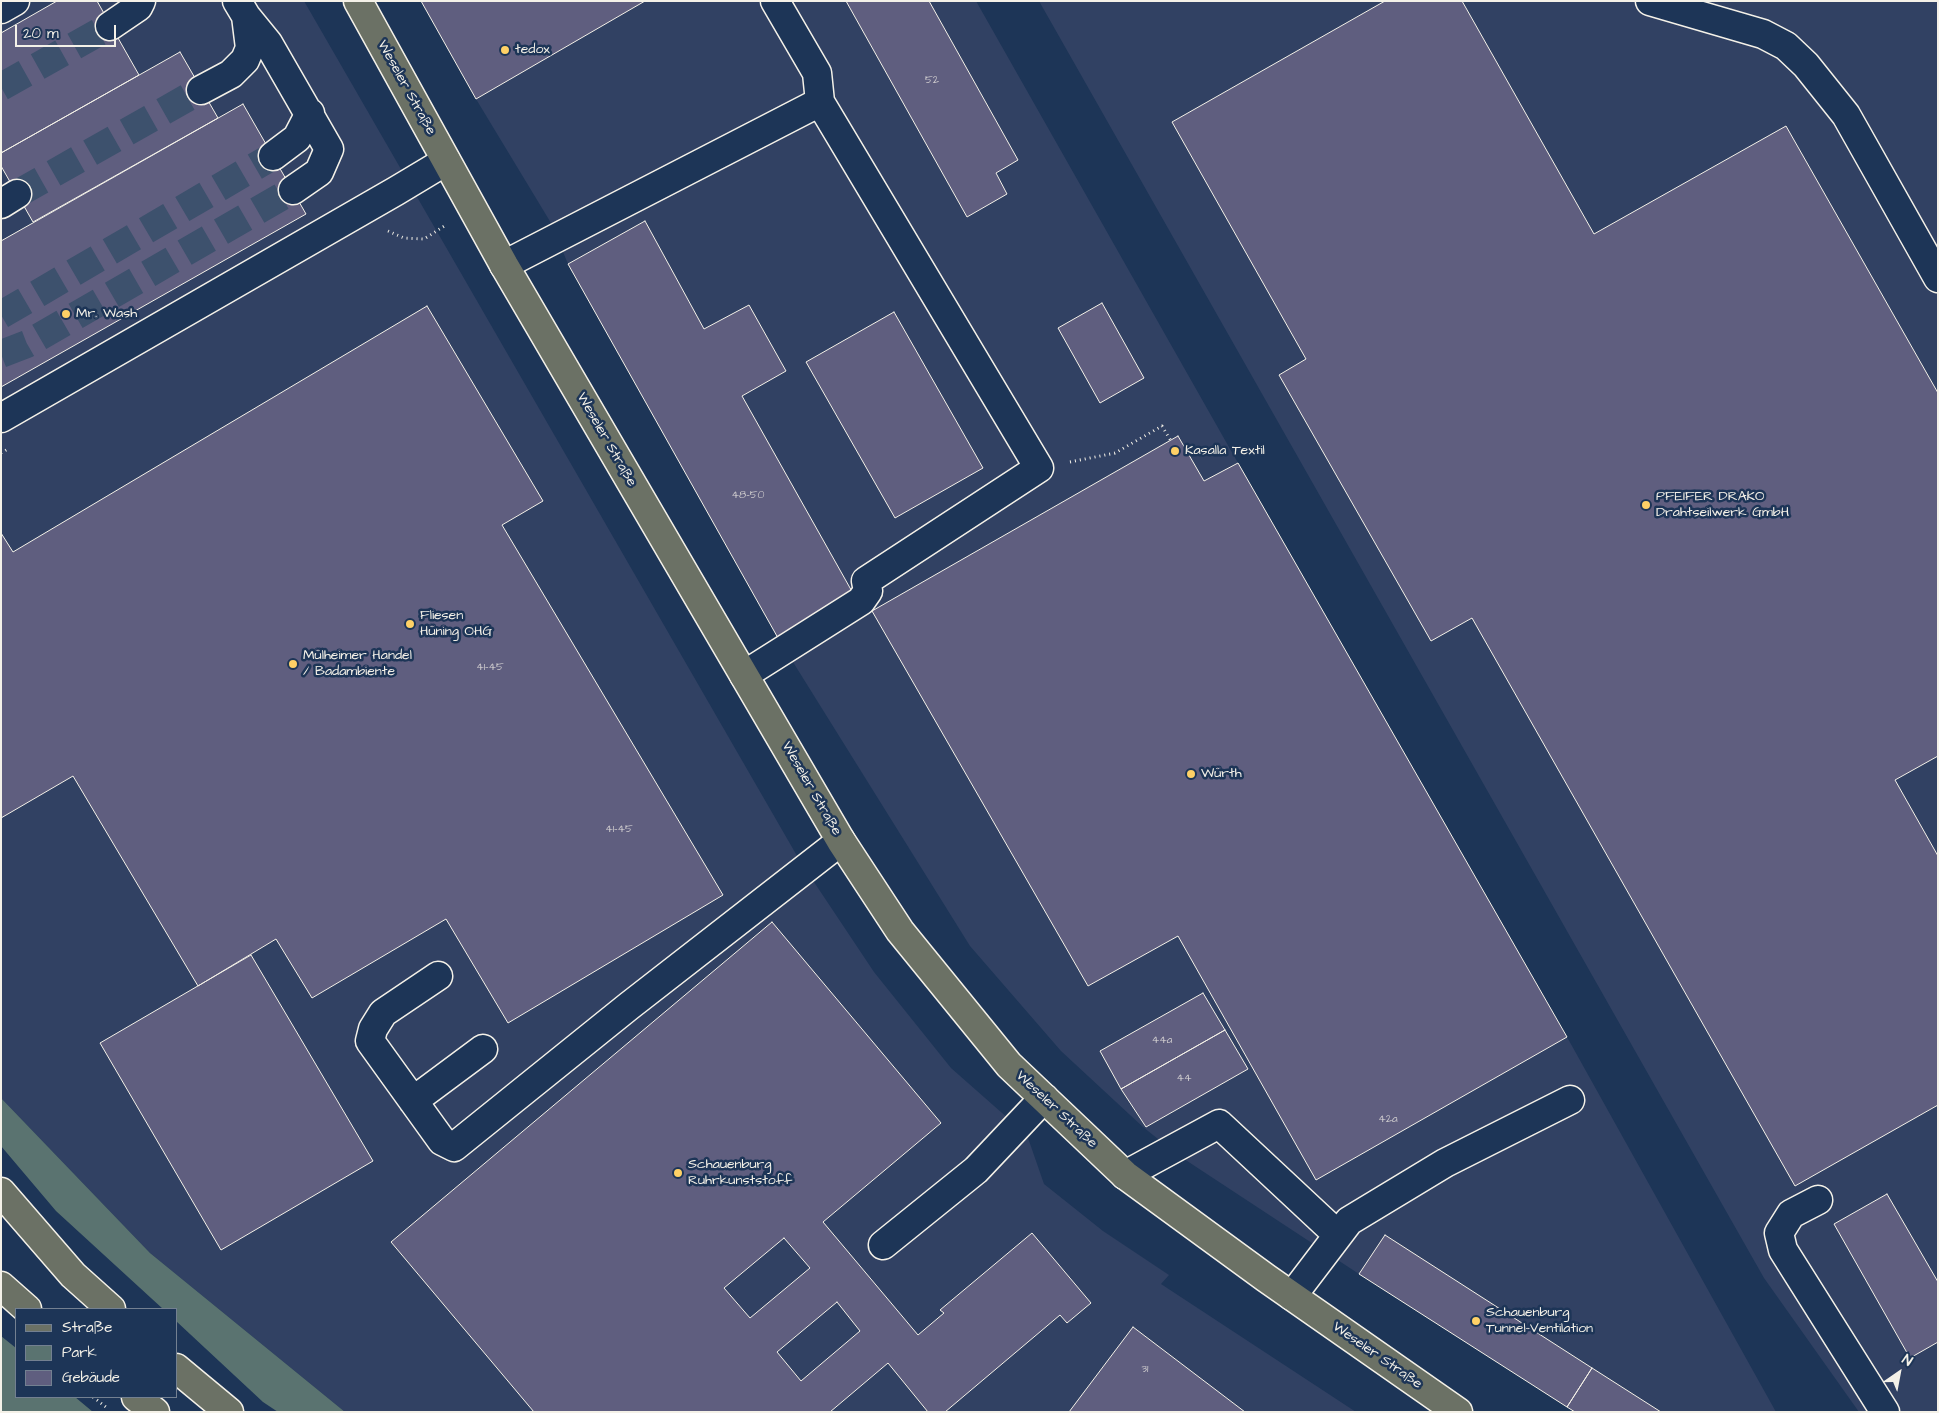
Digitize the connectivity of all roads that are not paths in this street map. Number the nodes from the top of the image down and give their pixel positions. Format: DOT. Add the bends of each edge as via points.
graph roads {
  1 [pos="15,1"];
  2 [pos="141,1"];
  3 [pos="358,1"];
  4 [pos="775,1"];
  5 [pos="1650,1"];
  6 [pos="1,9"];
  7 [pos="242,9"];
  8 [pos="110,26"];
  9 [pos="201,90"];
  10 [pos="820,102"];
  11 [pos="310,113"];
  12 [pos="273,156"];
  13 [pos="446,161"];
  14 [pos="293,190"];
  15 [pos="504,265"];
  16 [pos="1938,278"];
  17 [pos="1,418"];
  18 [pos="744,675"];
  19 [pos="841,841"];
  20 [pos="438,976"];
  21 [pos="483,1049"];
  22 [pos="1044,1098"];
  23 [pos="1570,1100"];
  24 [pos="413,1101"];
  25 [pos="1125,1175"];
  26 [pos="1,1192"];
  27 [pos="1818,1200"];
  28 [pos="1338,1235"];
  29 [pos="883,1245"];
  30 [pos="1,1286"];
  31 [pos="1292,1296"];
  32 [pos="26,1308"];
  33 [pos="110,1308"];
  34 [pos="178,1370"];
  35 [pos="137,1398"];
  36 [pos="156,1412"];
  37 [pos="229,1412"];
  38 [pos="1458,1412"];
  39 [pos="1884,1412"];
  1 -- 6 [label="lane"];
  2 -- 8 [label="lane" via="138,7"];
  3 -- 13 [label="main road, Weseler Straße"];
  4 -- 10 [label="lane" via="817,73"];
  5 -- 16 [label="lane" via="1764,34 1786,46 1800,59 1846,115"];
  7 -- 9 [label="lane" via="250,48 245,60 232,74"];
  7 -- 11 [label="lane" via="268,43"];
  10 -- 15 [label="lane"];
  10 -- 18 [label="lane" via="1040,468 866,581 868,591 861,601"];
  11 -- 12 [label="lane" via="297,138"];
  11 -- 14 [label="lane" via="329,149 318,172"];
  13 -- 15 [label="main road, Weseler Straße"];
  13 -- 17 [label="lane"];
  15 -- 18 [label="main road, Weseler Straße"];
  18 -- 19 [label="main road, Weseler Straße"];
  19 -- 22 [label="main road, Weseler Straße" via="900,930 1008,1065"];
  19 -- 24 [label="lane" via="454,1147 442,1141"];
  20 -- 24 [label="lane" via="383,1013 373,1028 370,1041"];
  21 -- 24 [label="lane"];
  22 -- 25 [label="main road, Weseler Straße"];
  22 -- 29 [label="lane" via="976,1170"];
  23 -- 28 [label="lane" via="1445,1163 1349,1221"];
  25 -- 28 [label="lane" via="1219,1124"];
  25 -- 31 [label="main road, Weseler Straße"];
  26 -- 33 [label="main road" via="73,1275"];
  27 -- 39 [label="lane" via="1791,1214 1779,1233 1783,1250"];
  28 -- 31 [label="lane"];
  30 -- 32 [label="main road"];
  31 -- 38 [label="main road, Weseler Straße"];
  34 -- 37 [label="main road"];
  35 -- 36 [label="main road"];
}
